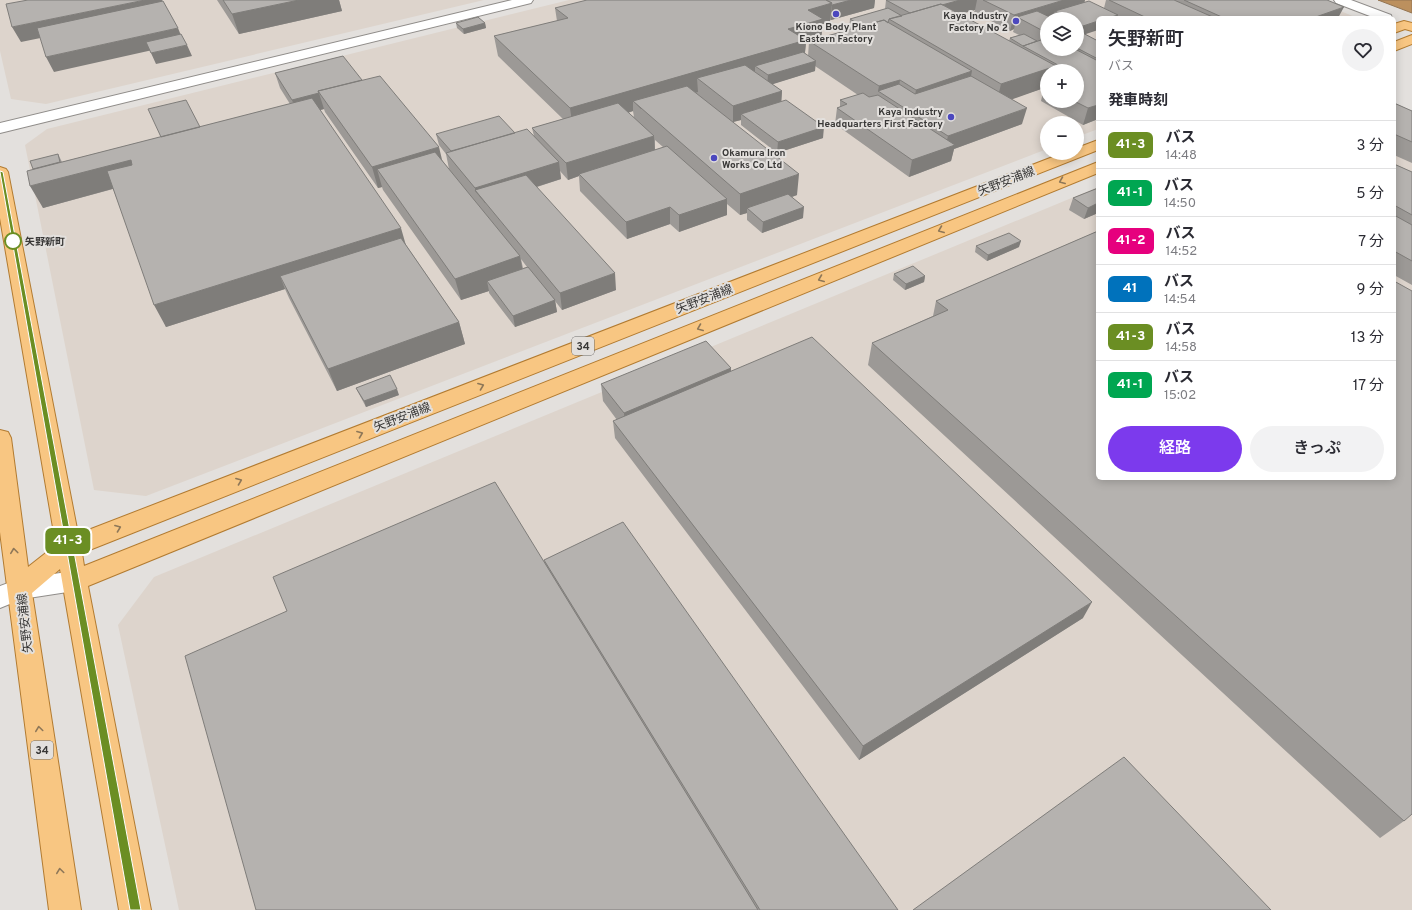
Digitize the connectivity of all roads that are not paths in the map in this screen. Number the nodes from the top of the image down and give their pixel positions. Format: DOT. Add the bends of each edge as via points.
graph roads {
  1 [pos="527,0"];
  2 [pos="1340,0"];
  3 [pos="1381,16"];
  4 [pos="1412,39"];
  5 [pos="1396,46"];
  6 [pos="0,128"];
  7 [pos="1096,146"];
  8 [pos="1096,168"];
  9 [pos="0,172"];
  10 [pos="0,438"];
  11 [pos="69,548"];
  12 [pos="74,582"];
  13 [pos="10,593"];
  14 [pos="66,910"];
  15 [pos="135,910"];
  1 -- 6 [label="street"];
  2 -- 3 [label="street"];
  4 -- 5 [label="main road"];
  11 -- 7 [label="main road, 矢野安浦線 / 34, one-way"];
  8 -- 12 [label="main road, 矢野安浦線 / 34, one-way"];
  9 -- 11 [label="main road"];
  13 -- 10 [label="main road, one-way"];
  11 -- 12 [label="main road"];
  11 -- 13 [label="main road, 矢野安浦線 / 34"];
  12 -- 13 [label="street"];
  12 -- 15 [label="main road"];
  14 -- 13 [label="main road, 矢野安浦線 / 34, one-way"];
}
